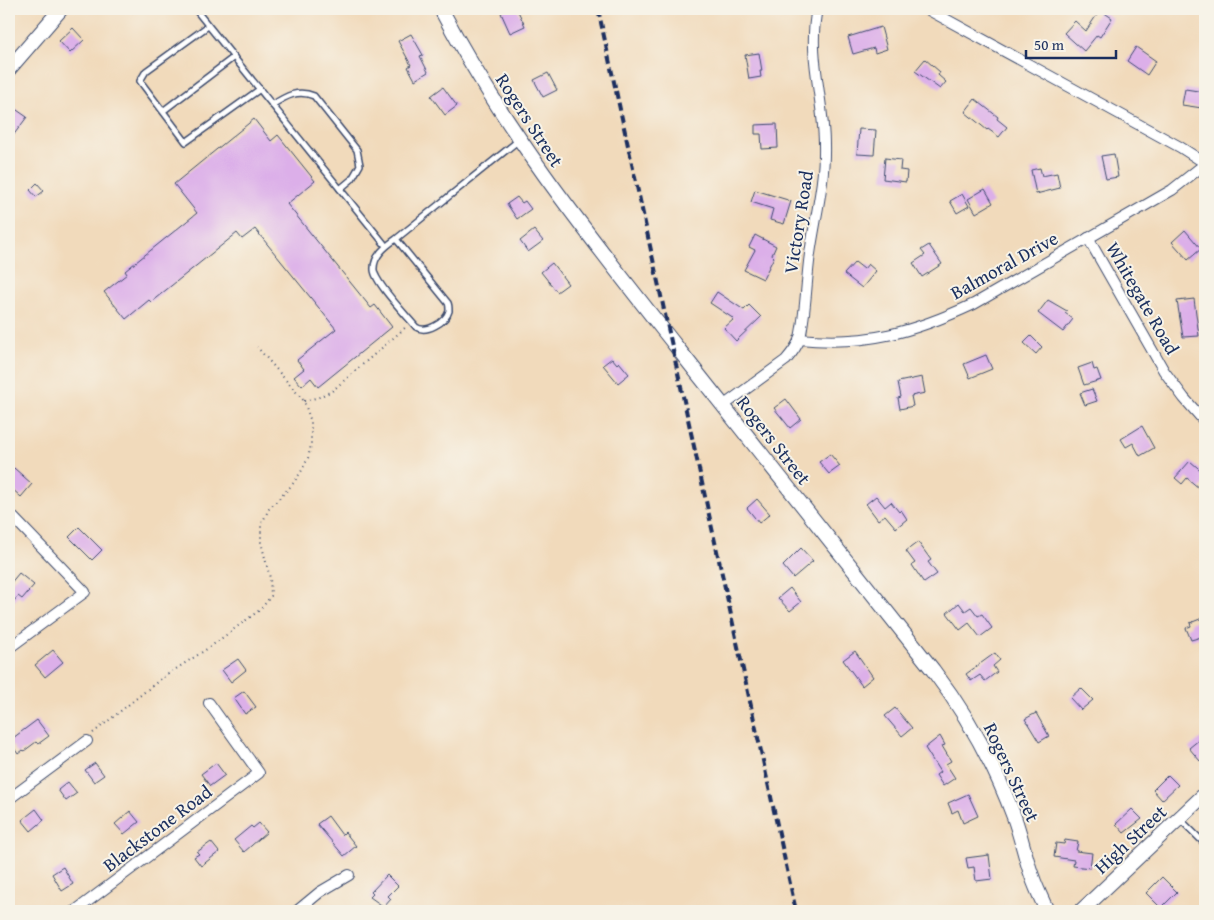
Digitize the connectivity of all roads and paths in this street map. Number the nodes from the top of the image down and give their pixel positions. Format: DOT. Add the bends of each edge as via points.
graph roads {
  1 [pos="61,9"];
  2 [pos="196,9"];
  3 [pos="441,9"];
  4 [pos="817,9"];
  5 [pos="927,9"];
  6 [pos="208,26"];
  7 [pos="234,57"];
  8 [pos="9,68"];
  9 [pos="260,89"];
  10 [pos="272,105"];
  11 [pos="163,111"];
  12 [pos="519,140"];
  13 [pos="1205,164"];
  14 [pos="340,189"];
  15 [pos="1088,238"];
  16 [pos="396,239"];
  17 [pos="386,246"];
  18 [pos="412,322"];
  19 [pos="799,338"];
  20 [pos="257,347"];
  21 [pos="304,401"];
  22 [pos="723,406"];
  23 [pos="1205,422"];
  24 [pos="9,514"];
  25 [pos="9,648"];
  26 [pos="209,703"];
  27 [pos="87,741"];
  28 [pos="1205,794"];
  29 [pos="9,799"];
  30 [pos="1180,819"];
  31 [pos="1205,844"];
  32 [pos="349,875"];
  33 [pos="75,911"];
  34 [pos="297,911"];
  35 [pos="1047,911"];
  36 [pos="1081,911"];
  1 -- 8 [label="main road"];
  2 -- 6 [label="lane"];
  3 -- 12 [label="main road, Rogers Street"];
  4 -- 19 [label="street, Victory Road" via="813,52 824,126 824,166"];
  5 -- 13 [label="street" via="1180,147"];
  6 -- 7 [label="lane"];
  6 -- 11 [label="lane" via="146,71 140,81"];
  7 -- 9 [label="lane"];
  7 -- 11 [label="lane"];
  9 -- 10 [label="lane"];
  9 -- 11 [label="lane" via="186,142"];
  10 -- 14 [label="lane"];
  10 -- 14 [label="lane" via="289,94 314,96 358,150 360,165 352,179"];
  12 -- 16 [label="lane"];
  12 -- 22 [label="main road, Rogers Street" via="588,236"];
  13 -- 15 [label="street, Balmoral Drive" via="1172,190"];
  14 -- 17 [label="lane"];
  15 -- 19 [label="street, Balmoral Drive" via="974,304 913,329 854,341"];
  15 -- 23 [label="street, Whitegate Road" via="1164,370"];
  16 -- 17 [label="lane"];
  16 -- 18 [label="lane" via="446,298 449,307 446,316 430,330 419,329"];
  17 -- 18 [label="lane" via="375,264 376,277"];
  18 -- 21 [label="path" via="332,391"];
  19 -- 22 [label="street, Victory Road" via="786,360"];
  20 -- 21 [label="path"];
  21 -- 27 [label="path" via="312,428 308,458 292,484 269,508 261,525 260,542 272,587 271,596 260,609 157,682"];
  22 -- 35 [label="main road, Rogers Street" via="962,712 999,778"];
  24 -- 25 [label="street" via="85,592"];
  26 -- 33 [label="street, Blackstone Road" via="259,773"];
  27 -- 29 [label="street"];
  28 -- 30 [label="main road, High Street"];
  30 -- 31 [label="lane"];
  30 -- 36 [label="main road, High Street"];
  32 -- 34 [label="street" via="320,892"];
}
